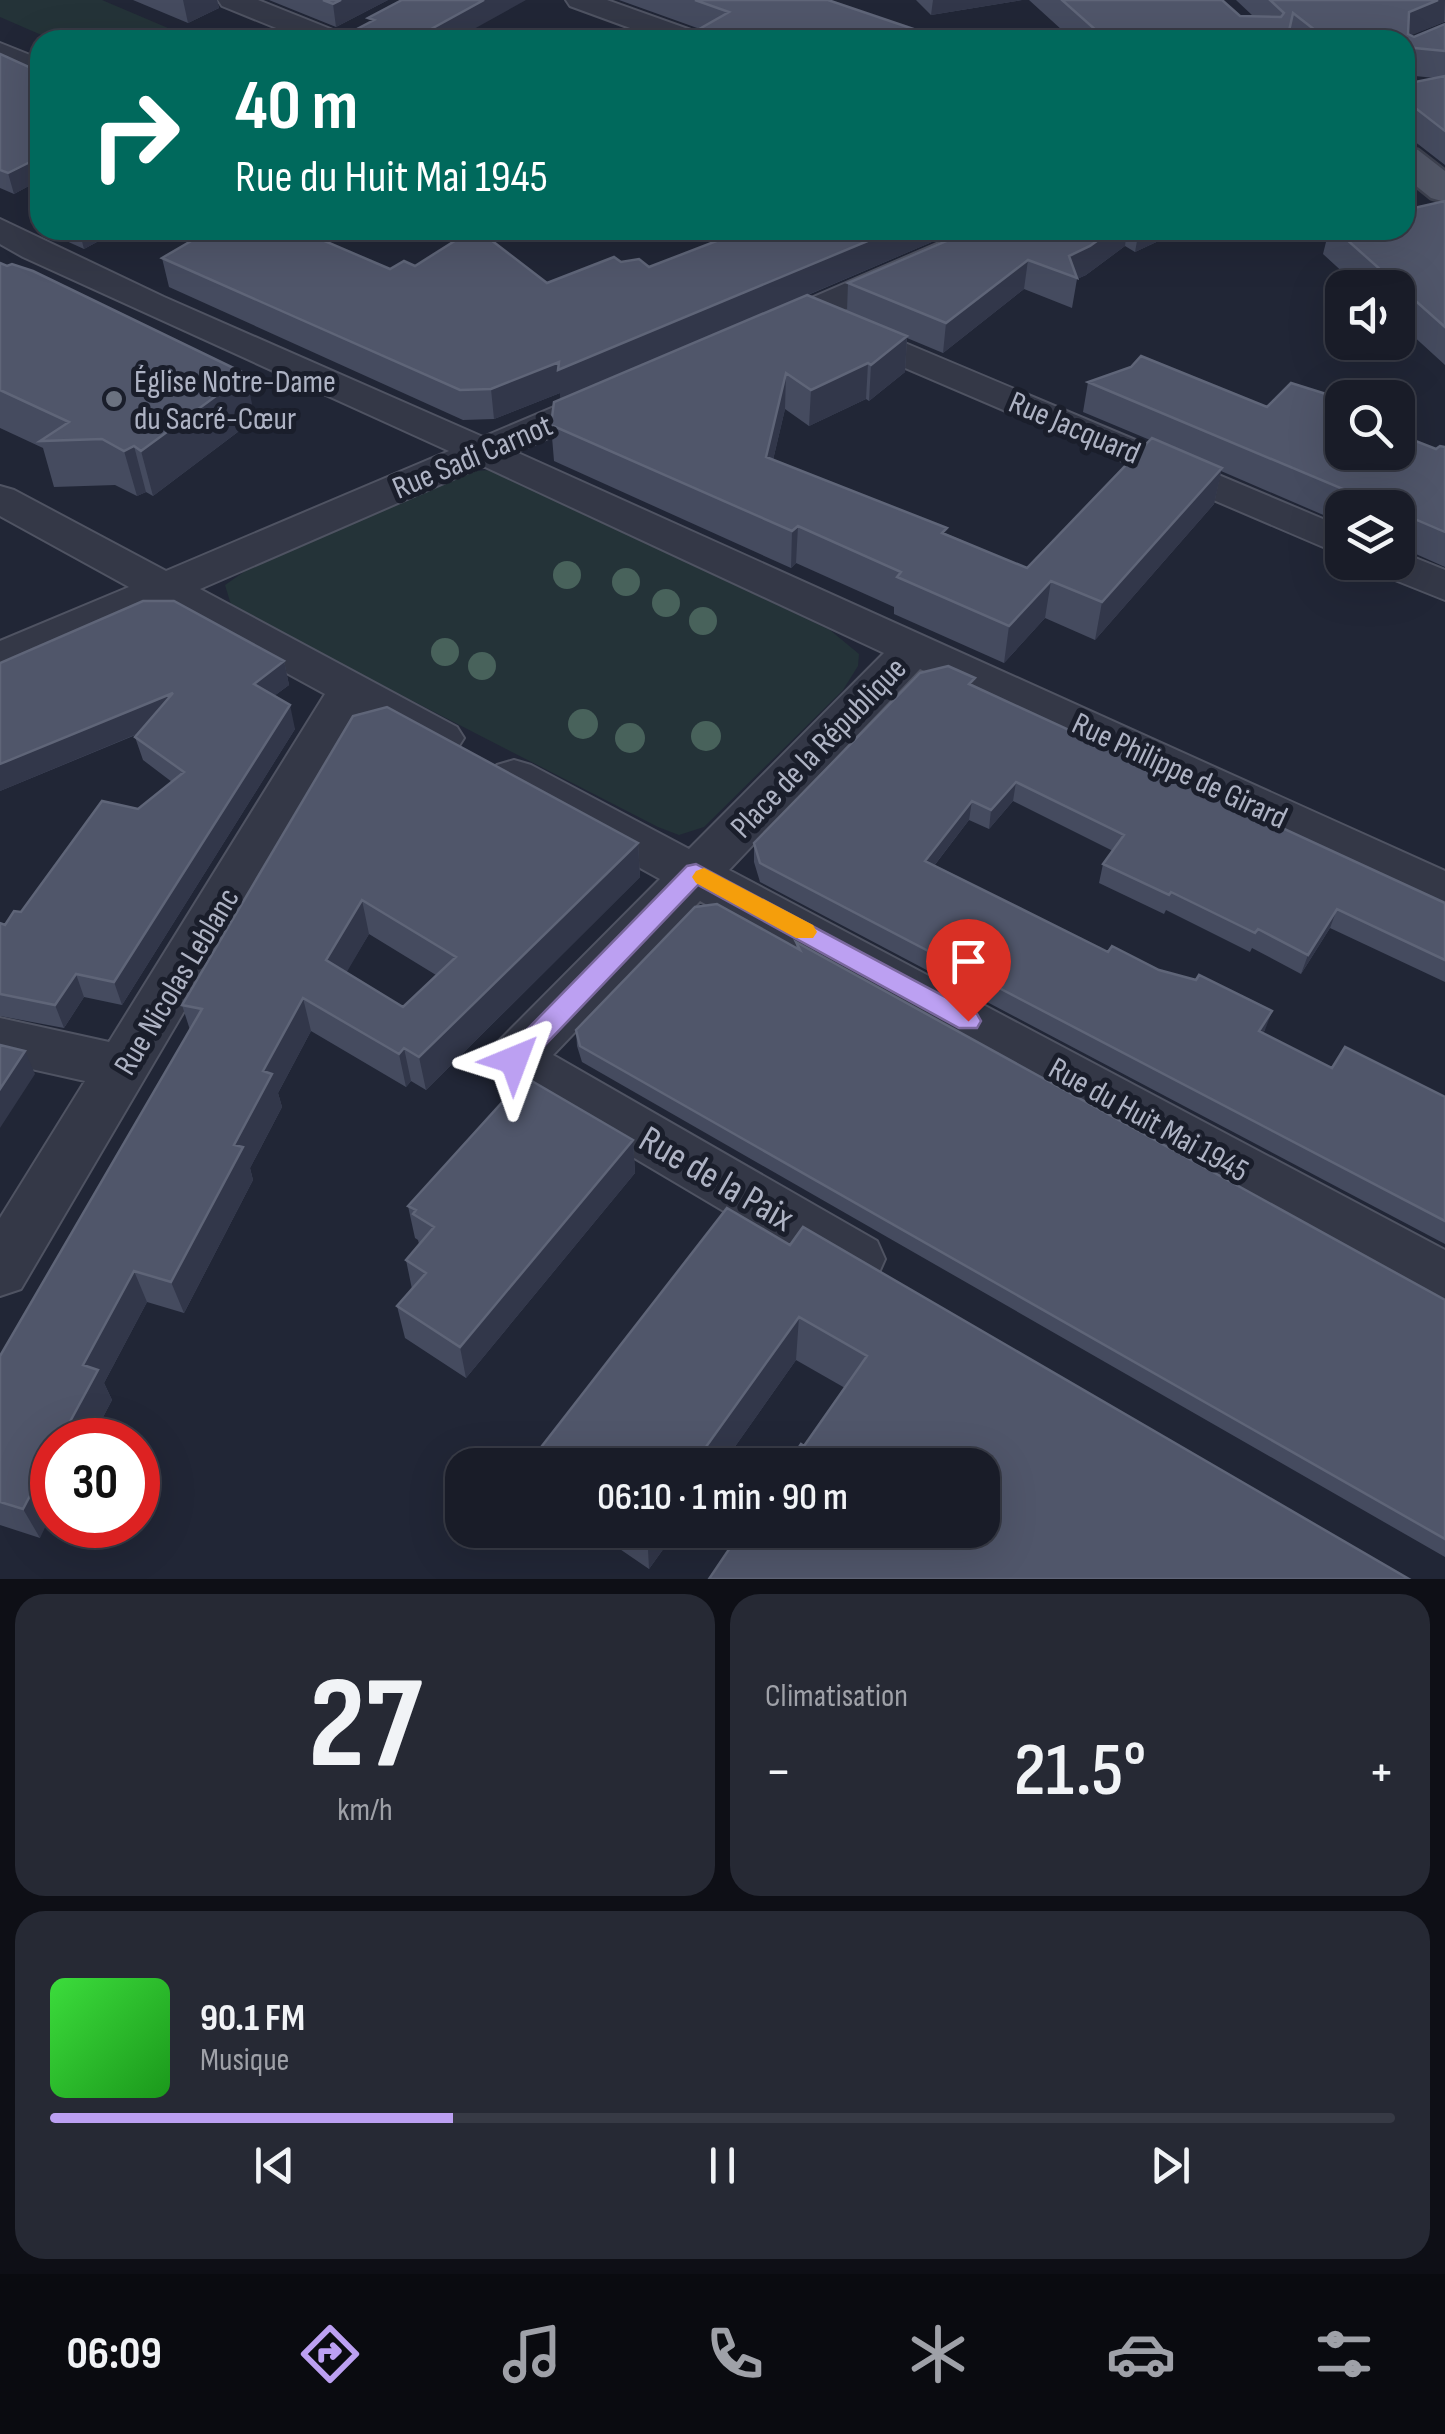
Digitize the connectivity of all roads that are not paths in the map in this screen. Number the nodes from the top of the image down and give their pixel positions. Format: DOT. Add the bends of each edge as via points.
graph roads {
  1 [pos="232,0"];
  2 [pos="580,0"];
  3 [pos="323,30"];
  4 [pos="663,30"];
  5 [pos="0,52"];
  6 [pos="30,66"];
  7 [pos="1415,166"];
  8 [pos="1445,190"];
  9 [pos="9,220"];
  10 [pos="975,240"];
  11 [pos="808,313"];
  12 [pos="740,342"];
  13 [pos="637,385"];
  14 [pos="483,452"];
  15 [pos="0,500"];
  16 [pos="1325,535"];
  17 [pos="1415,573"];
  18 [pos="1445,586"];
  19 [pos="161,588"];
  20 [pos="915,648"];
  21 [pos="0,658"];
  22 [pos="350,690"];
  23 [pos="696,872"];
  24 [pos="1445,892"];
  25 [pos="0,1040"];
  26 [pos="124,1066"];
  27 [pos="0,1270"];
  28 [pos="1445,1280"];
  29 [pos="907,1290"];
  1 -- 3 [label="street"];
  2 -- 4 [label="street"];
  5 -- 6 [label="street"];
  7 -- 8 [label="main road"];
  9 -- 14 [label="street, Place de la République" via="35,250"];
  10 -- 11 [label="street"];
  11 -- 12 [label="street"];
  11 -- 16 [label="street, Rue Jacquard"];
  13 -- 14 [label="street, Rue Sadi Carnot"];
  14 -- 19 [label="street, Rue Sadi Carnot"];
  14 -- 20 [label="street, Place de la République"];
  15 -- 19 [label="street"];
  17 -- 18 [label="street"];
  19 -- 21 [label="street, Rue Sadi Carnot"];
  19 -- 22 [label="street"];
  20 -- 23 [label="street, Place de la République"];
  20 -- 24 [label="street, Rue Philippe de Girard"];
  22 -- 23 [label="street"];
  22 -- 26 [label="street, Rue Nicolas Leblanc"];
  23 -- 28 [label="street, Rue du Huit Mai 1945"];
  23 -- 29 [label="street, Rue de la Paix" via="514,1060"];
  25 -- 26 [label="street"];
  26 -- 27 [label="street, Rue Nicolas Leblanc"];
}
